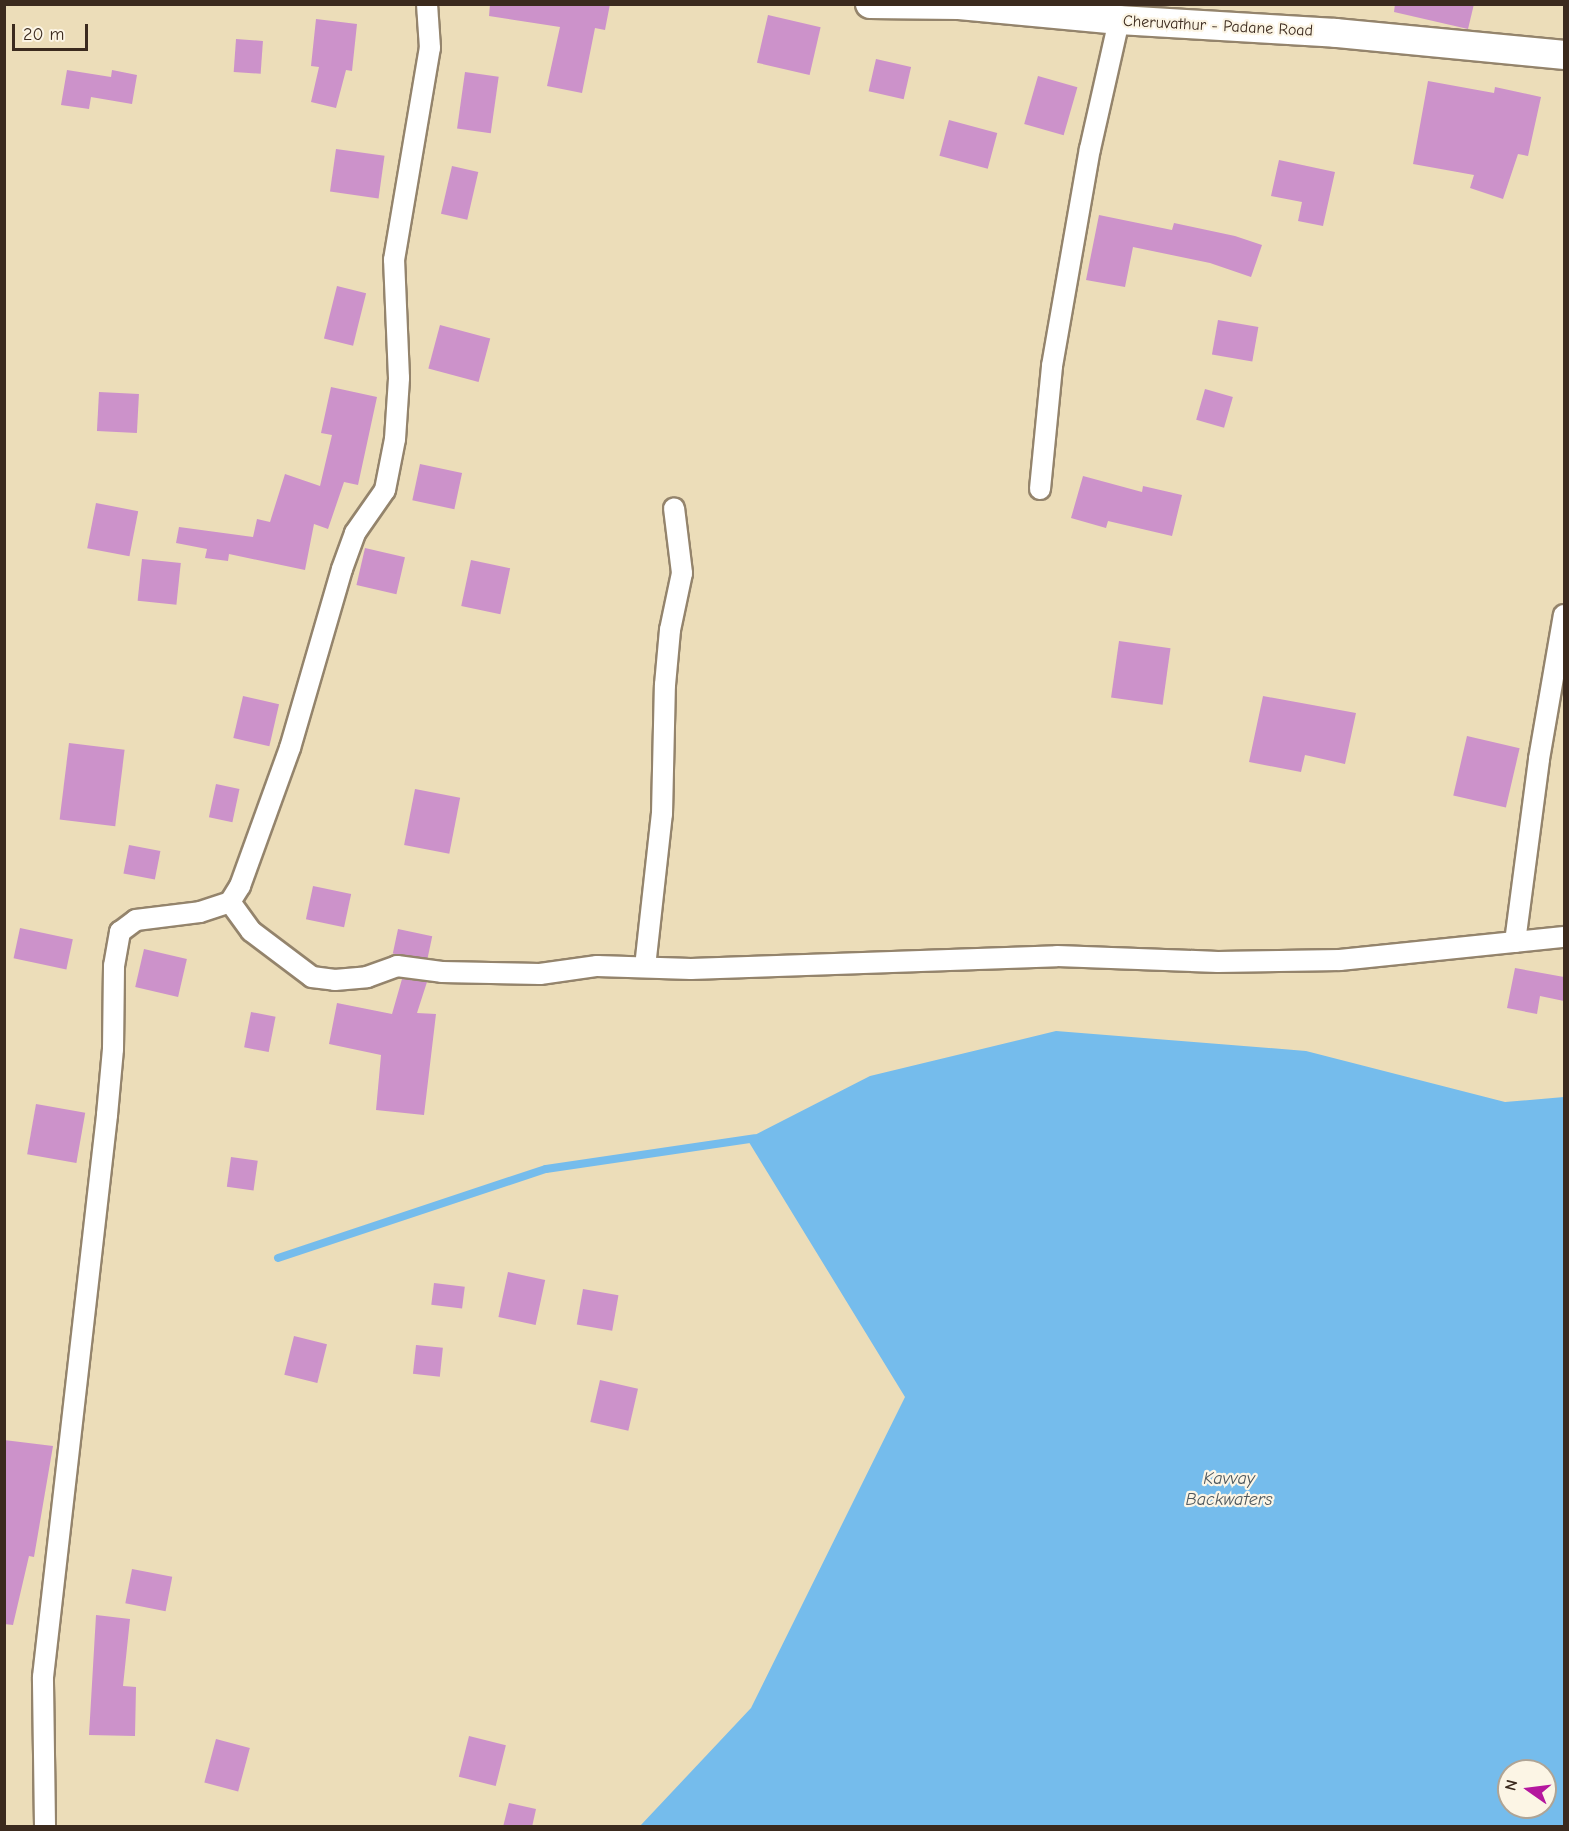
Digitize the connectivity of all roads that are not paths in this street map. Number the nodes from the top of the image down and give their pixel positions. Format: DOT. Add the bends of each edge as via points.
graph roads {
  1 [pos="426,4"];
  2 [pos="870,4"];
  3 [pos="1119,20"];
  4 [pos="1564,56"];
  5 [pos="1040,489"];
  6 [pos="675,508"];
  7 [pos="1564,615"];
  8 [pos="230,902"];
  9 [pos="1564,936"];
  10 [pos="1515,942"];
  11 [pos="645,967"];
  12 [pos="45,1827"];
  1 -- 8 [label="street" via="430,48 394,260 399,378 395,439 385,490 355,533 286,759 240,886"];
  2 -- 3 [label="main road, Cheruvathur - Padane Road" via="958,5"];
  3 -- 4 [label="main road, Cheruvathur - Padane Road" via="1336,33"];
  3 -- 5 [label="street" via="1090,149 1054,354"];
  6 -- 11 [label="street" via="682,573 670,630 662,814"];
  7 -- 10 [label="street" via="1539,759"];
  8 -- 11 [label="street" via="251,931 312,977 366,977 397,966 442,972 540,974 597,966"];
  8 -- 12 [label="street" via="200,912 136,920 120,932 114,966 107,1114 43,1677"];
  9 -- 10 [label="street"];
  10 -- 11 [label="street" via="1340,960 1218,962 1057,956 691,969"];
}
